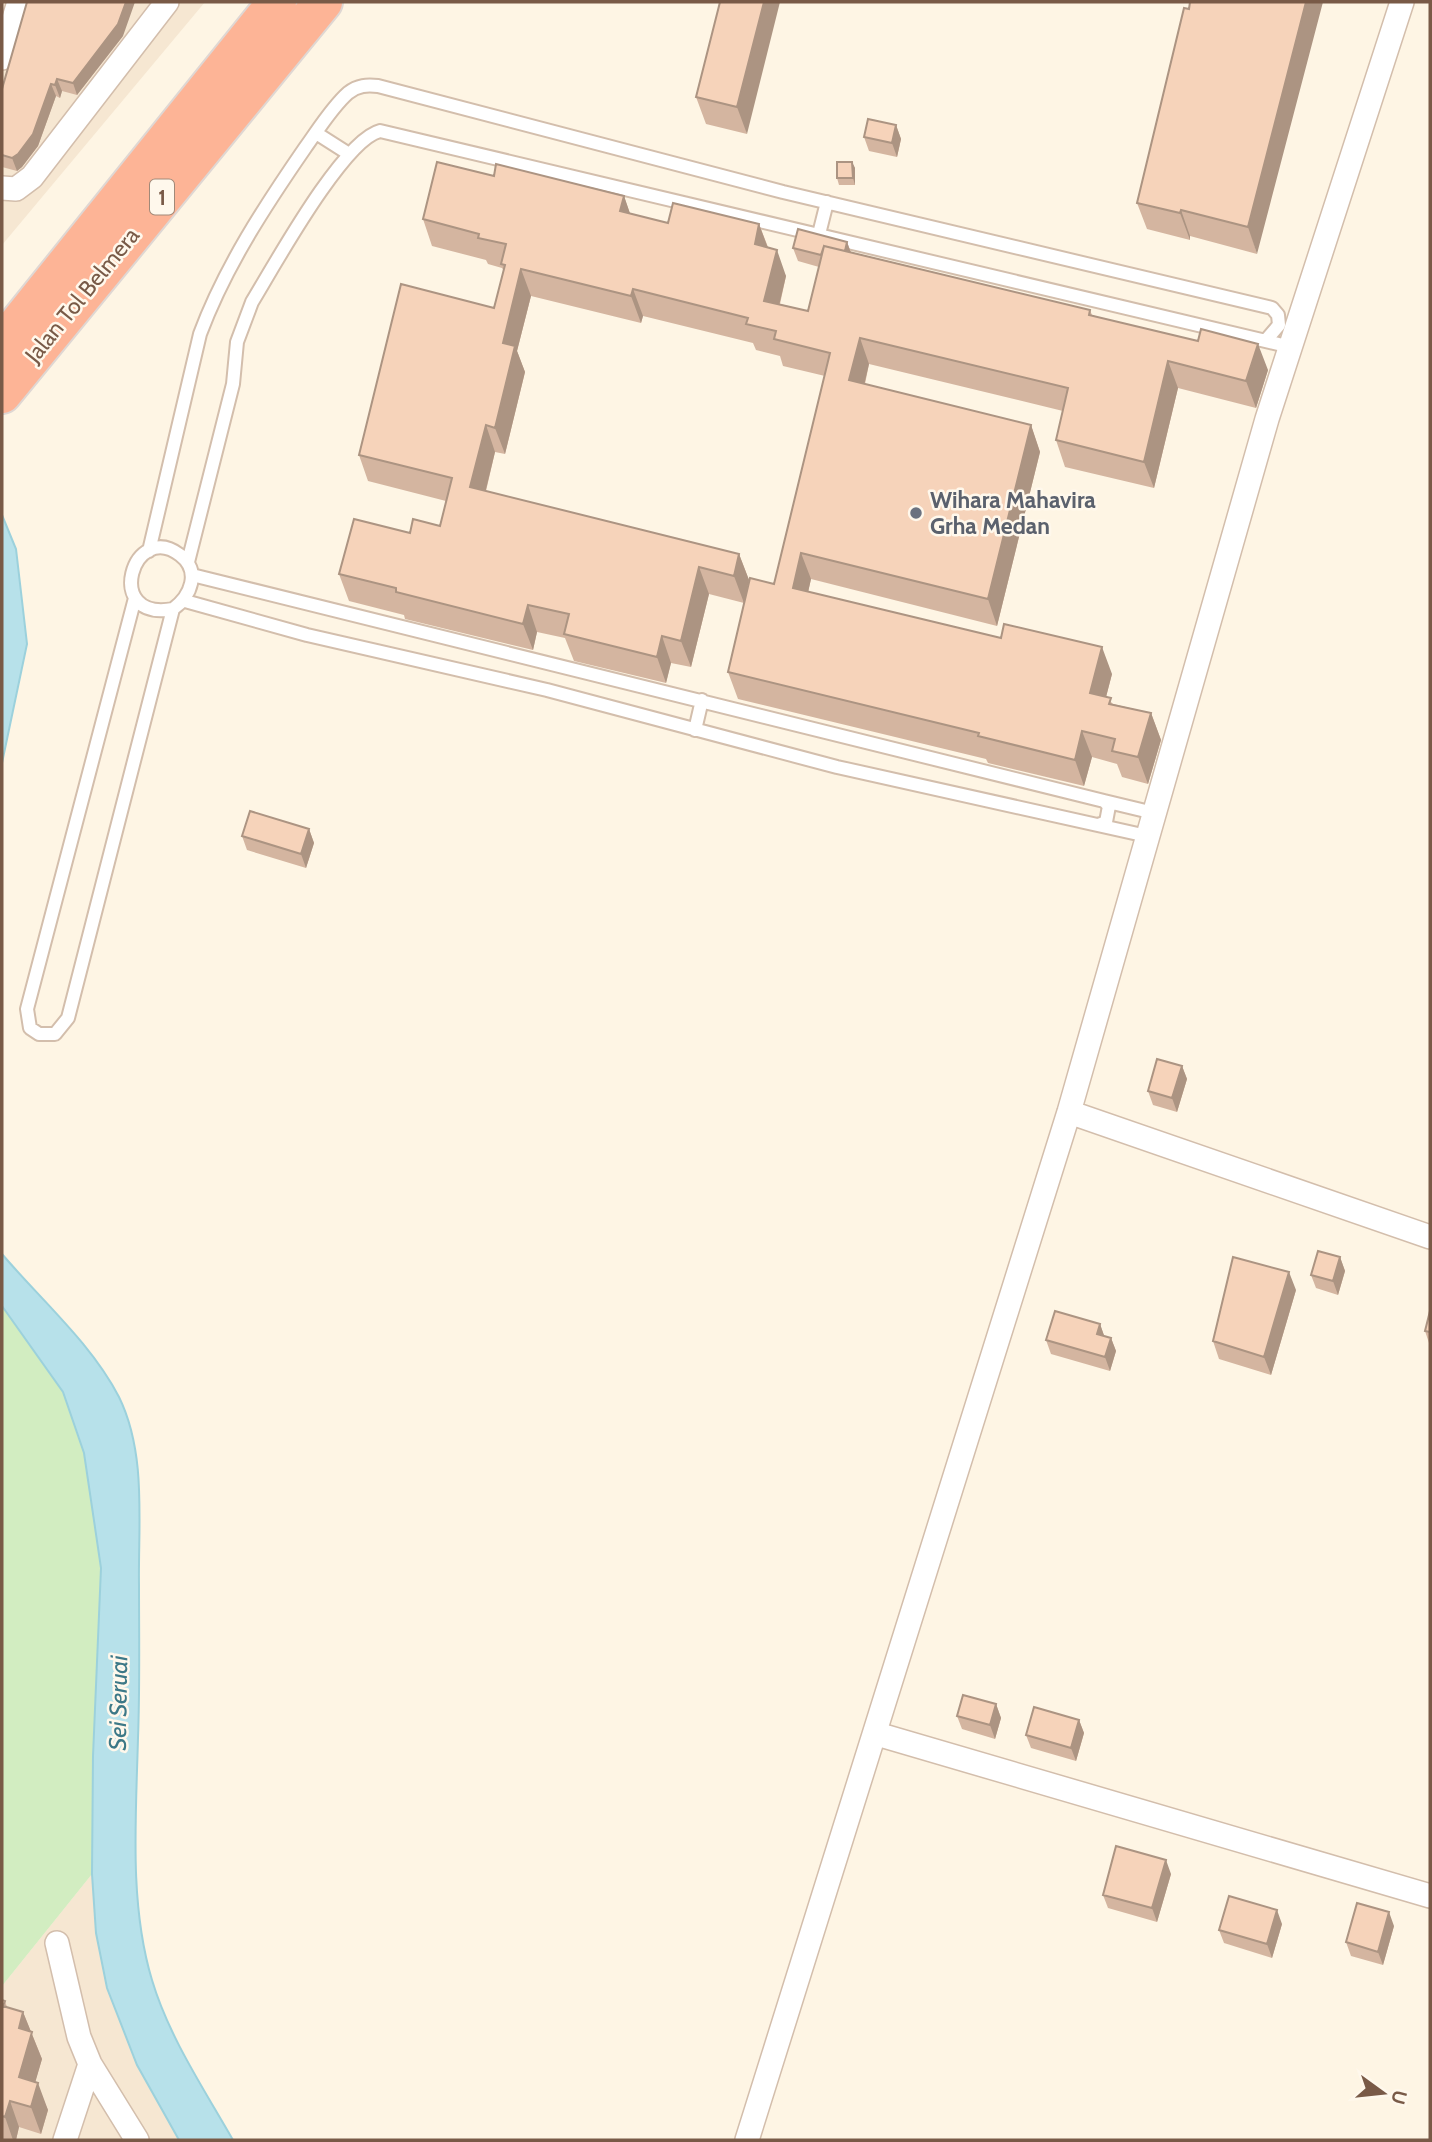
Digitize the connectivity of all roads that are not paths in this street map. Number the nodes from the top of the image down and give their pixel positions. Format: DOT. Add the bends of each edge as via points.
graph roads {
  1 [pos="19,2"];
  2 [pos="277,2"];
  3 [pos="323,2"];
  4 [pos="1402,2"];
  5 [pos="161,7"];
  6 [pos="2,58"];
  7 [pos="316,133"];
  8 [pos="349,154"];
  9 [pos="2,188"];
  10 [pos="827,202"];
  11 [pos="819,234"];
  12 [pos="1272,308"];
  13 [pos="1300,316"];
  14 [pos="1267,339"];
  15 [pos="2,344"];
  16 [pos="1291,347"];
  17 [pos="2,394"];
  18 [pos="149,551"];
  19 [pos="188,562"];
  20 [pos="192,575"];
  21 [pos="135,598"];
  22 [pos="185,601"];
  23 [pos="173,609"];
  24 [pos="702,700"];
  25 [pos="695,730"];
  26 [pos="1104,801"];
  27 [pos="1154,813"];
  28 [pos="1098,825"];
  29 [pos="1147,836"];
  30 [pos="1069,1112"];
  31 [pos="1430,1237"];
  32 [pos="877,1734"];
  33 [pos="1430,1896"];
  34 [pos="57,1943"];
  35 [pos="90,2064"];
  36 [pos="65,2140"];
  37 [pos="137,2140"];
  38 [pos="747,2140"];
  1 -- 6 [label="street"];
  2 -- 15 [label="highway, Jalan Tol Belmera / 1"];
  3 -- 17 [label="highway, Jalan Tol Belmera / 1"];
  4 -- 13 [label="street"];
  5 -- 9 [label="street" via="32,177 16,189"];
  7 -- 8 [label="lane"];
  7 -- 10 [label="lane" via="348,93 361,85 378,86"];
  7 -- 18 [label="lane" via="261,211 210,308"];
  8 -- 11 [label="lane" via="369,135 386,131"];
  8 -- 19 [label="lane" via="242,322 233,384"];
  10 -- 11 [label="lane"];
  10 -- 12 [label="lane"];
  11 -- 14 [label="lane"];
  12 -- 13 [label="lane"];
  12 -- 14 [label="lane" via="1279,315 1279,325"];
  13 -- 16 [label="street"];
  14 -- 16 [label="lane"];
  16 -- 27 [label="street"];
  18 -- 19 [label="lane" via="163,548"];
  18 -- 21 [label="lane" via="131,571"];
  19 -- 20 [label="lane"];
  20 -- 22 [label="lane"];
  20 -- 24 [label="lane"];
  21 -- 23 [label="lane" via="159,612"];
  21 -- 23 [label="lane" via="27,1009 30,1028 38,1034 55,1034 68,1018"];
  22 -- 23 [label="lane"];
  22 -- 25 [label="lane"];
  24 -- 25 [label="lane"];
  24 -- 26 [label="lane"];
  25 -- 28 [label="lane"];
  26 -- 27 [label="lane"];
  26 -- 28 [label="lane" via="1109,814 1106,822"];
  27 -- 29 [label="street"];
  28 -- 29 [label="lane"];
  29 -- 30 [label="street"];
  30 -- 31 [label="street"];
  30 -- 32 [label="street"];
  32 -- 33 [label="street"];
  32 -- 38 [label="street"];
  34 -- 35 [label="street" via="79,2038"];
  35 -- 36 [label="street"];
  35 -- 37 [label="street"];
}
